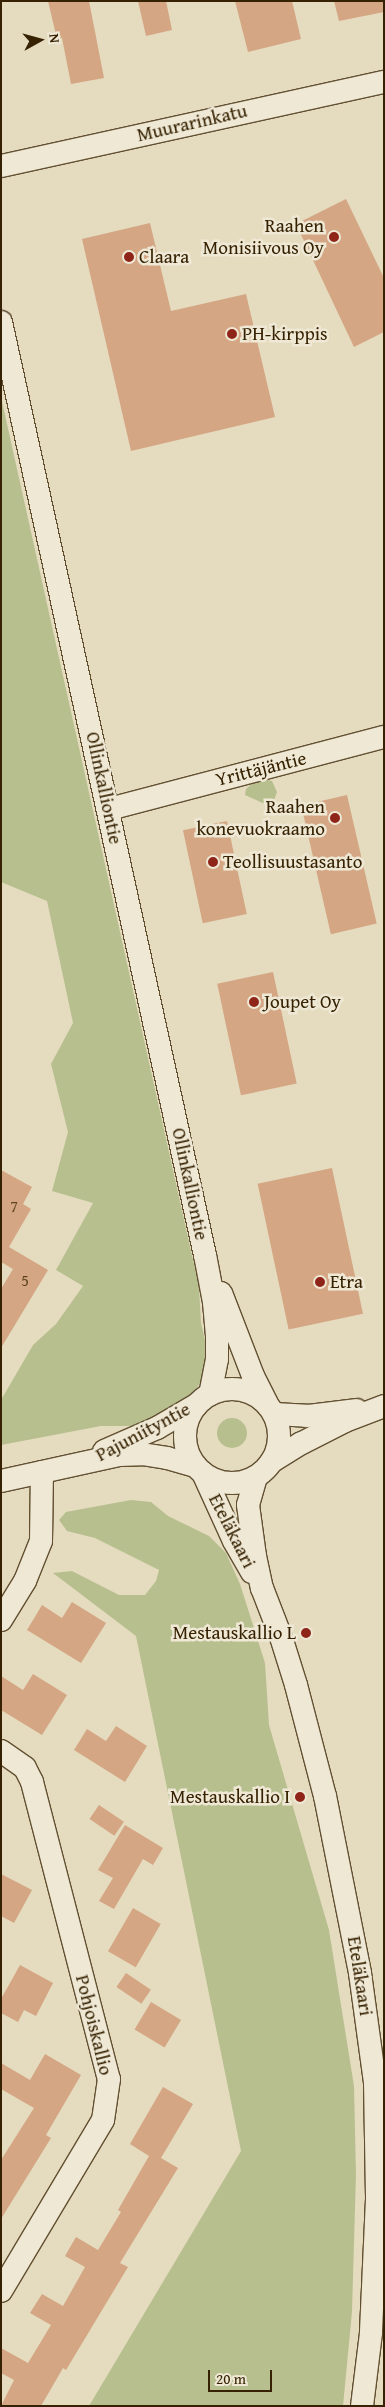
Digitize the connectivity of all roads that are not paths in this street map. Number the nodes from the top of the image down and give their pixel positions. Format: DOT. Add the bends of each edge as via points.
graph roads {
  1 [pos="384,82"];
  2 [pos="1,166"];
  3 [pos="1,322"];
  4 [pos="384,738"];
  5 [pos="109,808"];
  6 [pos="205,1255"];
  7 [pos="204,1399"];
  8 [pos="377,1408"];
  9 [pos="271,1409"];
  10 [pos="88,1460"];
  11 [pos="199,1469"];
  12 [pos="264,1469"];
  13 [pos="42,1472"];
  14 [pos="1,1481"];
  15 [pos="262,1588"];
  16 [pos="1,1620"];
  17 [pos="1,1751"];
  18 [pos="1,2291"];
  19 [pos="362,2406"];
  1 -- 2 [label="street, Muurarinkatu"];
  3 -- 5 [label="street, Ollinkalliontie"];
  4 -- 5 [label="street, Yrittäjäntie"];
  5 -- 6 [label="street, Ollinkalliontie"];
  6 -- 7 [label="street, Ollinkalliontie" via="214,1302 217,1359"];
  6 -- 9 [label="street, Ollinkalliontie" via="252,1376"];
  7 -- 9 [label="street" via="218,1390 239,1389 256,1395"];
  7 -- 10 [label="street, Pajuniityntie" via="170,1421"];
  7 -- 11 [label="street" via="186,1424 185,1436 190,1457"];
  8 -- 9 [label="street" via="307,1416"];
  8 -- 12 [label="street" via="302,1443"];
  9 -- 12 [label="street" via="279,1431 279,1442"];
  10 -- 11 [label="street, Pajuniityntie" via="142,1454"];
  10 -- 13 [label="street, Pajuniityntie"];
  11 -- 12 [label="street" via="217,1481 233,1483"];
  11 -- 15 [label="street, Eteläkaari" via="234,1541"];
  12 -- 15 [label="street, Eteläkaari" via="250,1493 249,1524"];
  13 -- 14 [label="street, Pajuniityntie"];
  13 -- 16 [label="street" via="40,1541 25,1581"];
  15 -- 19 [label="street, Eteläkaari" via="296,1685 327,1805 360,1973 375,2082 377,2200 371,2333"];
  17 -- 18 [label="street, Pohjoiskallio" via="25,1768 32,1782 109,2079 103,2120"];
}
